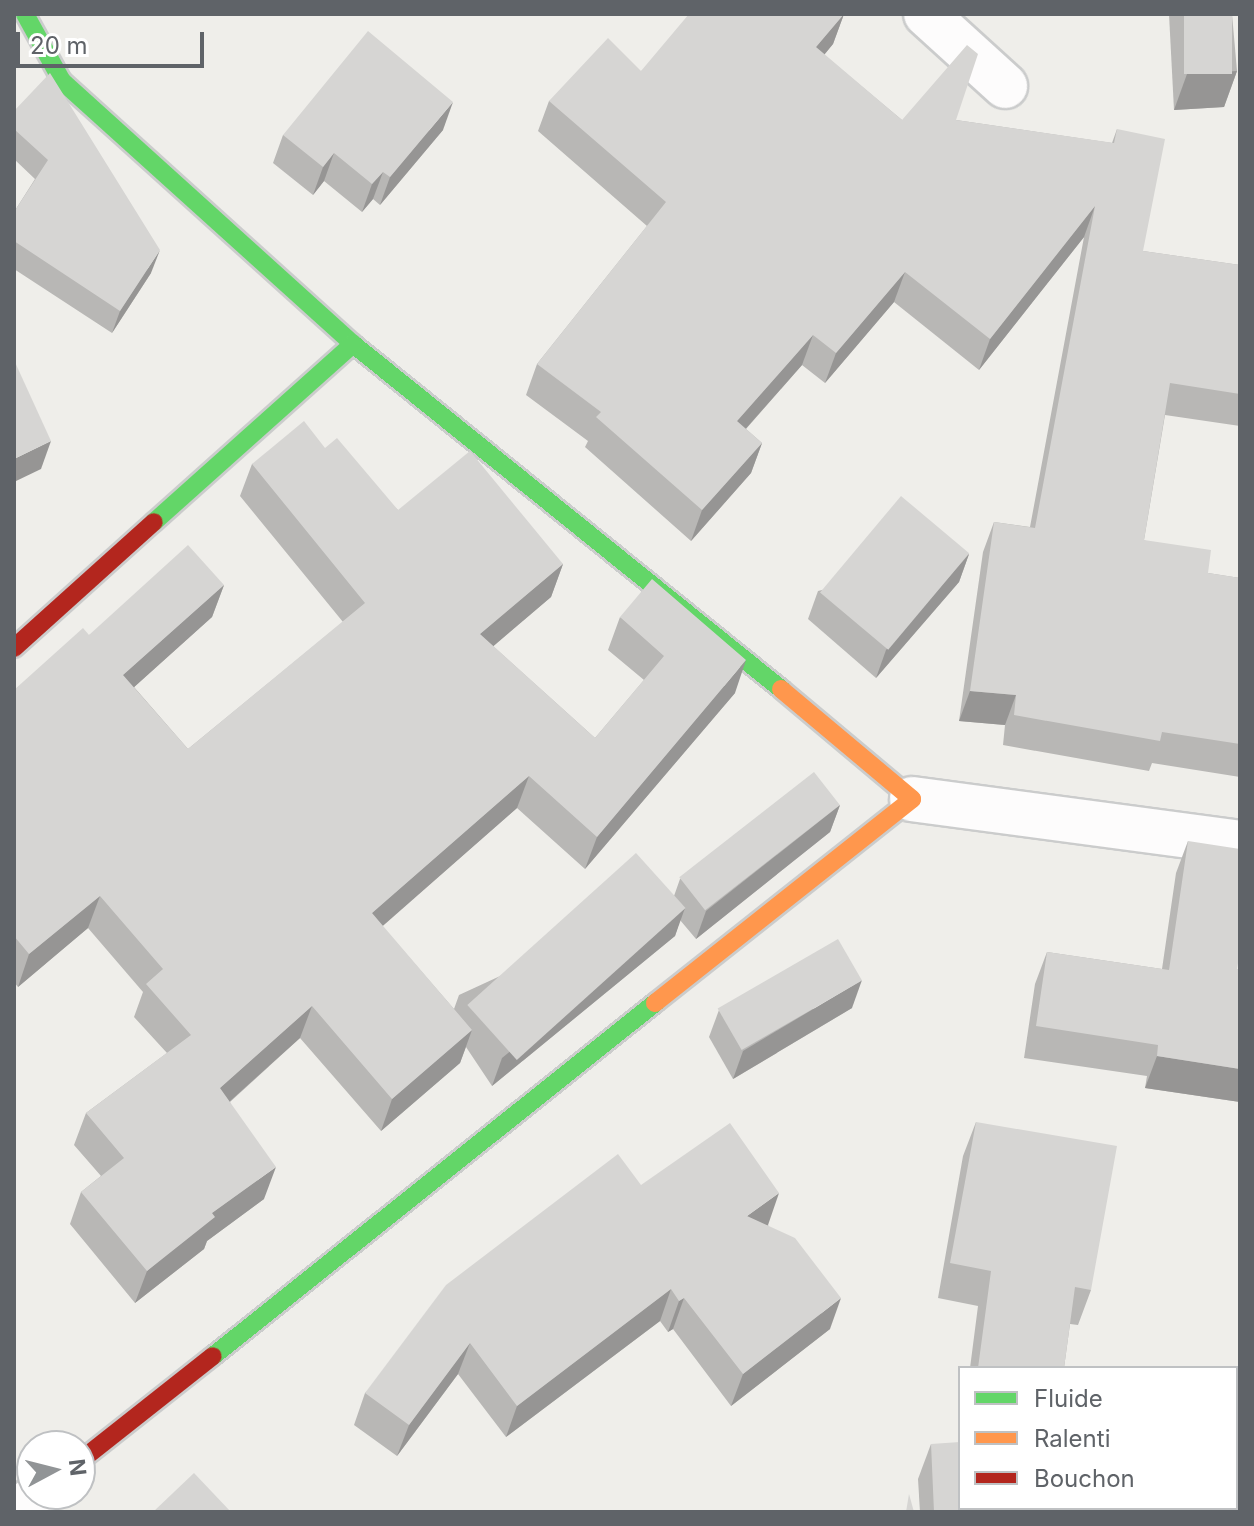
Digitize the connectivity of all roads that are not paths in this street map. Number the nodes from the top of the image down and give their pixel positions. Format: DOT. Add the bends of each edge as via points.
graph roads {
  1 [pos="25,14"];
  2 [pos="926,14"];
  3 [pos="1005,86"];
  4 [pos="353,344"];
  5 [pos="14,648"];
  6 [pos="912,799"];
  7 [pos="1240,843"];
  8 [pos="96,1448"];
  1 -- 4 [label="street" via="62,81"];
  2 -- 3 [label="street"];
  4 -- 5 [label="street"];
  4 -- 6 [label="street" via="697,618"];
  6 -- 7 [label="street"];
  6 -- 8 [label="street"];
}
